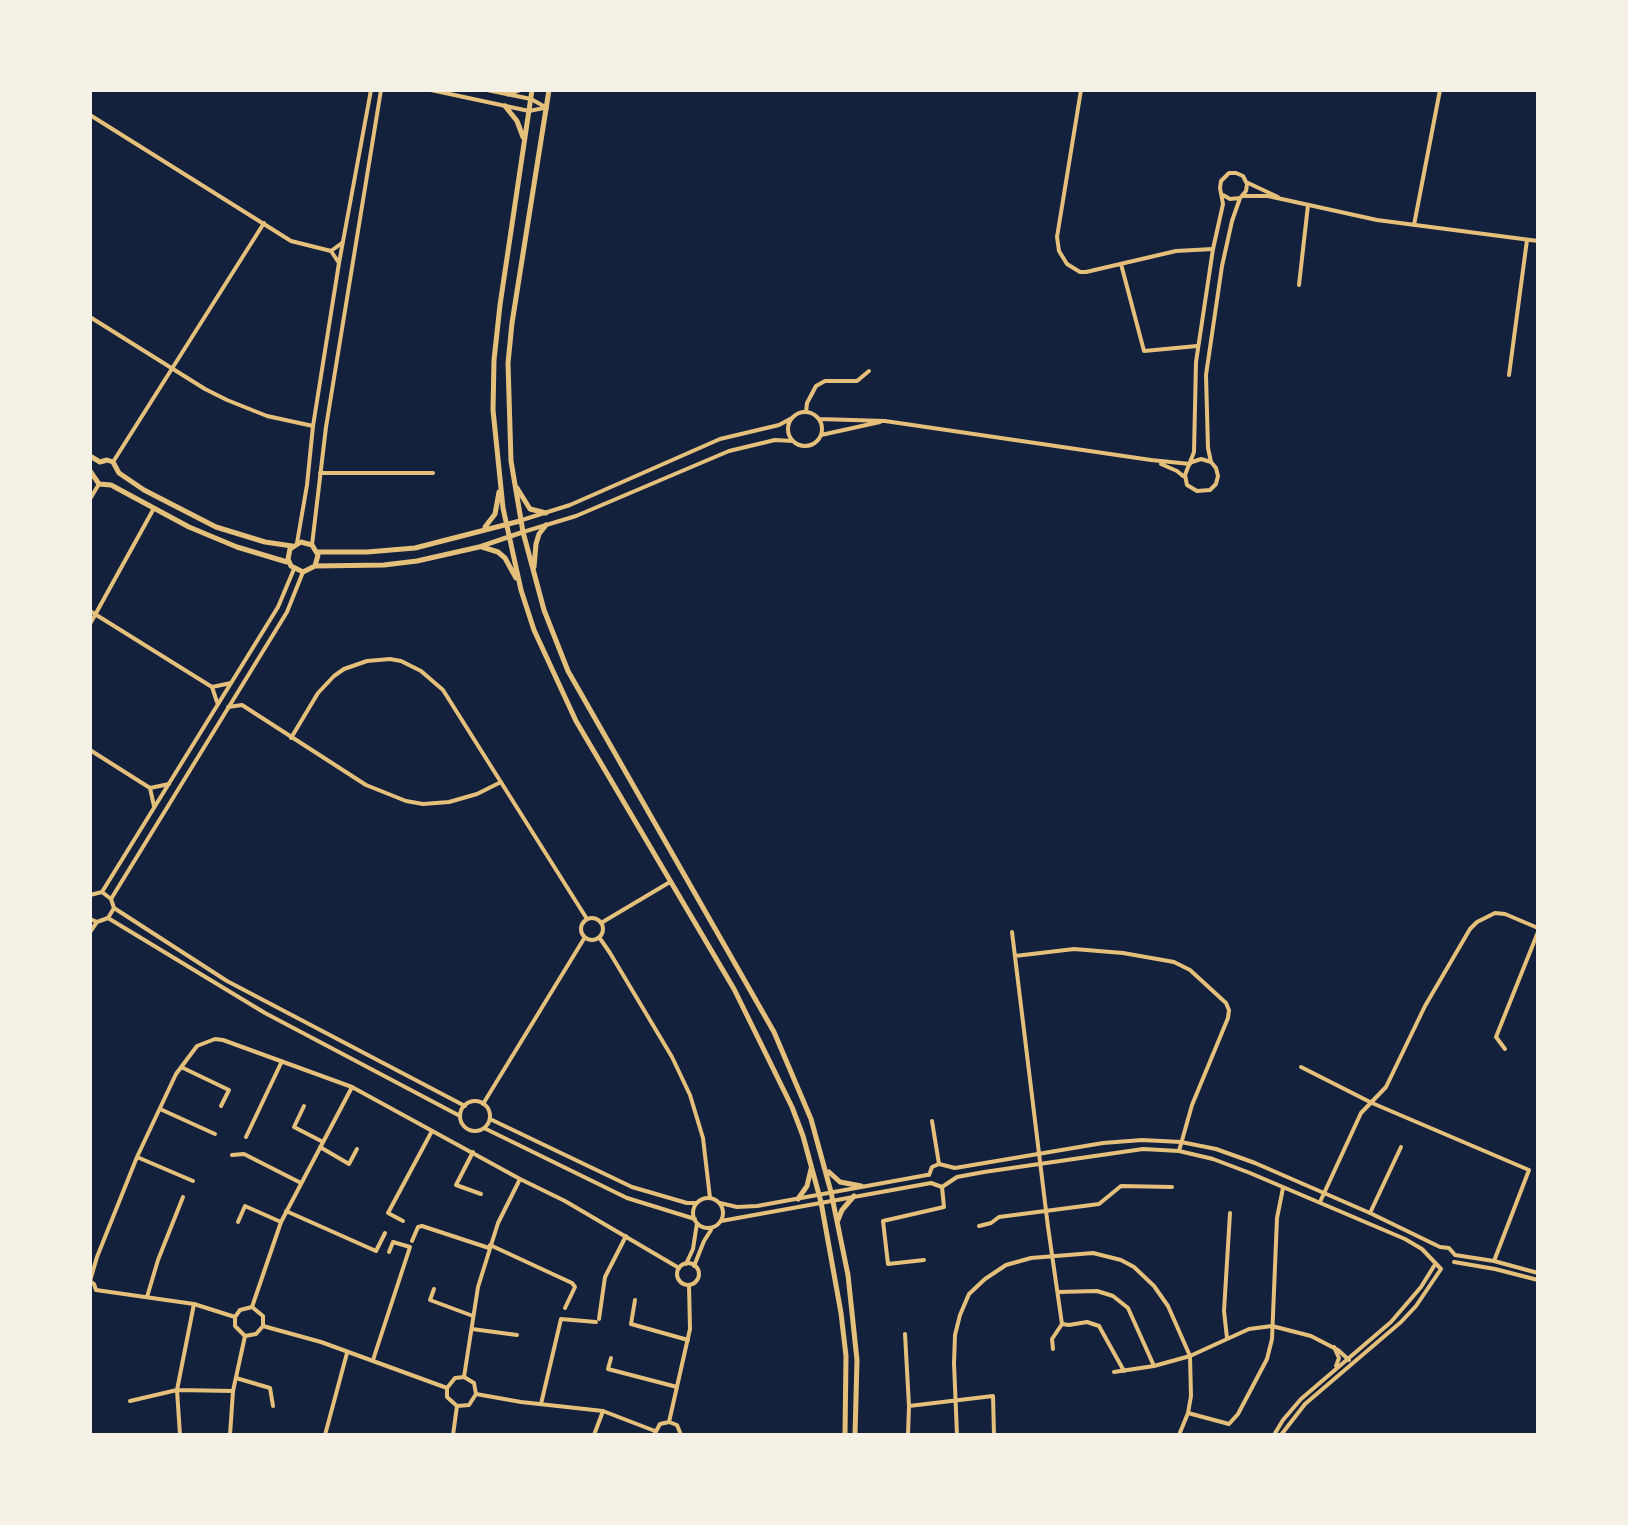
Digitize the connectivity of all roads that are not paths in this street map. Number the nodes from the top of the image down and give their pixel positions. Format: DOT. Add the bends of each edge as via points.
graph roads {
  1 [pos="370,90"];
  2 [pos="381,90"];
  3 [pos="431,90"];
  4 [pos="488,90"];
  5 [pos="519,90"];
  6 [pos="532,90"];
  7 [pos="550,90"];
  8 [pos="1081,90"];
  9 [pos="1440,90"];
  10 [pos="508,94"];
  11 [pos="531,99"];
  12 [pos="505,106"];
  13 [pos="547,108"];
  14 [pos="529,111"];
  15 [pos="90,115"];
  16 [pos="524,144"];
  17 [pos="1246,182"];
  18 [pos="1222,195"];
  19 [pos="1241,197"];
  20 [pos="1278,197"];
  21 [pos="1308,204"];
  22 [pos="264,223"];
  23 [pos="1414,225"];
  24 [pos="1527,240"];
  25 [pos="1538,242"];
  26 [pos="342,243"];
  27 [pos="1213,249"];
  28 [pos="330,251"];
  29 [pos="339,263"];
  30 [pos="1121,264"];
  31 [pos="1299,284"];
  32 [pos="90,317"];
  33 [pos="1198,346"];
  34 [pos="172,368"];
  35 [pos="869,371"];
  36 [pos="1509,375"];
  37 [pos="806,412"];
  38 [pos="792,418"];
  39 [pos="819,420"];
  40 [pos="885,421"];
  41 [pos="313,426"];
  42 [pos="821,435"];
  43 [pos="793,440"];
  44 [pos="90,456"];
  45 [pos="1152,460"];
  46 [pos="100,462"];
  47 [pos="113,462"];
  48 [pos="1210,462"];
  49 [pos="1191,463"];
  50 [pos="92,472"];
  51 [pos="119,473"];
  52 [pos="320,473"];
  53 [pos="434,473"];
  54 [pos="513,474"];
  55 [pos="1185,479"];
  56 [pos="99,484"];
  57 [pos="500,484"];
  58 [pos="111,485"];
  59 [pos="90,498"];
  60 [pos="154,509"];
  61 [pos="546,513"];
  62 [pos="520,520"];
  63 [pos="506,524"];
  64 [pos="546,525"];
  65 [pos="478,532"];
  66 [pos="523,532"];
  67 [pos="509,537"];
  68 [pos="295,544"];
  69 [pos="312,545"];
  70 [pos="479,546"];
  71 [pos="317,552"];
  72 [pos="291,566"];
  73 [pos="315,566"];
  74 [pos="303,572"];
  75 [pos="537,585"];
  76 [pos="521,590"];
  77 [pos="93,613"];
  78 [pos="90,624"];
  79 [pos="232,682"];
  80 [pos="212,687"];
  81 [pos="239,690"];
  82 [pos="218,705"];
  83 [pos="242,705"];
  84 [pos="228,707"];
  85 [pos="291,738"];
  86 [pos="90,750"];
  87 [pos="501,782"];
  88 [pos="169,784"];
  89 [pos="150,788"];
  90 [pos="154,807"];
  91 [pos="671,882"];
  92 [pos="102,892"];
  93 [pos="91,893"];
  94 [pos="111,898"];
  95 [pos="114,908"];
  96 [pos="108,918"];
  97 [pos="90,919"];
  98 [pos="587,920"];
  99 [pos="98,922"];
  100 [pos="602,923"];
  101 [pos="1538,930"];
  102 [pos="90,932"];
  103 [pos="1012,932"];
  104 [pos="586,937"];
  105 [pos="598,937"];
  106 [pos="1015,956"];
  107 [pos="1505,1048"];
  108 [pos="282,1061"];
  109 [pos="181,1067"];
  110 [pos="1301,1067"];
  111 [pos="352,1088"];
  112 [pos="1372,1103"];
  113 [pos="483,1104"];
  114 [pos="221,1106"];
  115 [pos="304,1106"];
  116 [pos="465,1106"];
  117 [pos="159,1108"];
  118 [pos="460,1116"];
  119 [pos="490,1118"];
  120 [pos="932,1121"];
  121 [pos="484,1128"];
  122 [pos="432,1130"];
  123 [pos="215,1134"];
  124 [pos="246,1137"];
  125 [pos="1181,1142"];
  126 [pos="322,1145"];
  127 [pos="1401,1147"];
  128 [pos="357,1149"];
  129 [pos="1179,1151"];
  130 [pos="472,1152"];
  131 [pos="1040,1153"];
  132 [pos="232,1155"];
  133 [pos="137,1158"];
  134 [pos="810,1161"];
  135 [pos="824,1162"];
  136 [pos="939,1164"];
  137 [pos="1041,1164"];
  138 [pos="948,1168"];
  139 [pos="929,1174"];
  140 [pos="520,1180"];
  141 [pos="951,1180"];
  142 [pos="192,1182"];
  143 [pos="301,1183"];
  144 [pos="931,1183"];
  145 [pos="861,1186"];
  146 [pos="942,1187"];
  147 [pos="1172,1187"];
  148 [pos="1284,1188"];
  149 [pos="831,1192"];
  150 [pos="1324,1193"];
  151 [pos="481,1194"];
  152 [pos="854,1196"];
  153 [pos="183,1197"];
  154 [pos="710,1198"];
  155 [pos="798,1199"];
  156 [pos="820,1199"];
  157 [pos="833,1200"];
  158 [pos="697,1202"];
  159 [pos="720,1203"];
  160 [pos="1320,1203"];
  161 [pos="1047,1210"];
  162 [pos="286,1211"];
  163 [pos="1230,1213"];
  164 [pos="1370,1213"];
  165 [pos="403,1221"];
  166 [pos="696,1221"];
  167 [pos="722,1221"];
  168 [pos="238,1222"];
  169 [pos="281,1222"];
  170 [pos="838,1223"];
  171 [pos="979,1226"];
  172 [pos="714,1228"];
  173 [pos="385,1233"];
  174 [pos="626,1236"];
  175 [pos="412,1242"];
  176 [pos="489,1247"];
  177 [pos="1440,1248"];
  178 [pos="389,1252"];
  179 [pos="1455,1255"];
  180 [pos="1052,1258"];
  181 [pos="924,1260"];
  182 [pos="1494,1261"];
  183 [pos="1434,1262"];
  184 [pos="686,1264"];
  185 [pos="694,1266"];
  186 [pos="1448,1267"];
  187 [pos="680,1268"];
  188 [pos="1538,1272"];
  189 [pos="1538,1280"];
  190 [pos="90,1281"];
  191 [pos="689,1285"];
  192 [pos="434,1289"];
  193 [pos="1058,1292"];
  194 [pos="148,1297"];
  195 [pos="635,1300"];
  196 [pos="194,1304"];
  197 [pos="252,1307"];
  198 [pos="566,1308"];
  199 [pos="474,1316"];
  200 [pos="235,1317"];
  201 [pos="1062,1324"];
  202 [pos="263,1326"];
  203 [pos="1272,1326"];
  204 [pos="472,1329"];
  205 [pos="905,1334"];
  206 [pos="517,1335"];
  207 [pos="245,1336"];
  208 [pos="688,1340"];
  209 [pos="1227,1340"];
  210 [pos="1334,1347"];
  211 [pos="1053,1350"];
  212 [pos="348,1352"];
  213 [pos="1190,1356"];
  214 [pos="611,1358"];
  215 [pos="372,1360"];
  216 [pos="1350,1361"];
  217 [pos="1154,1366"];
  218 [pos="1335,1369"];
  219 [pos="1124,1371"];
  220 [pos="1114,1372"];
  221 [pos="464,1377"];
  222 [pos="236,1378"];
  223 [pos="447,1388"];
  224 [pos="677,1388"];
  225 [pos="177,1390"];
  226 [pos="234,1391"];
  227 [pos="476,1394"];
  228 [pos="130,1400"];
  229 [pos="956,1400"];
  230 [pos="541,1404"];
  231 [pos="273,1406"];
  232 [pos="456,1406"];
  233 [pos="908,1406"];
  234 [pos="604,1411"];
  235 [pos="1188,1413"];
  236 [pos="669,1422"];
  237 [pos="654,1433"];
  238 [pos="180,1435"];
  239 [pos="230,1435"];
  240 [pos="325,1435"];
  241 [pos="453,1435"];
  242 [pos="594,1435"];
  243 [pos="681,1435"];
  244 [pos="844,1435"];
  245 [pos="855,1435"];
  246 [pos="908,1435"];
  247 [pos="956,1435"];
  248 [pos="994,1435"];
  249 [pos="1179,1435"];
  250 [pos="1274,1435"];
  251 [pos="1281,1435"];
  1 -- 26 [label="street"];
  2 -- 52 [label="street"];
  3 -- 12 [label="street"];
  4 -- 10 [label="street"];
  5 -- 10 [label="main road"];
  6 -- 11 [label="main road"];
  7 -- 13 [label="main road"];
  8 -- 30 [label="street" via="1057,244 1080,272"];
  9 -- 23 [label="street"];
  10 -- 11 [label="street"];
  11 -- 13 [label="street"];
  11 -- 14 [label="main road"];
  12 -- 14 [label="street"];
  12 -- 16 [label="main road"];
  13 -- 14 [label="street"];
  13 -- 54 [label="main road" via="510,343"];
  14 -- 16 [label="main road"];
  15 -- 22 [label="street"];
  16 -- 57 [label="main road" via="494,360"];
  17 -- 18 [label="street" via="1229,173 1221,180"];
  17 -- 19 [label="street"];
  17 -- 20 [label="street"];
  18 -- 19 [label="street"];
  18 -- 27 [label="street"];
  19 -- 20 [label="street"];
  19 -- 48 [label="street" via="1208,350"];
  20 -- 21 [label="street"];
  21 -- 23 [label="street"];
  21 -- 31 [label="street"];
  22 -- 28 [label="street" via="296,243"];
  22 -- 34 [label="street"];
  23 -- 24 [label="street"];
  24 -- 25 [label="street"];
  24 -- 36 [label="street"];
  26 -- 28 [label="street"];
  26 -- 29 [label="street"];
  27 -- 30 [label="street"];
  27 -- 33 [label="street"];
  28 -- 29 [label="street"];
  29 -- 41 [label="street"];
  30 -- 33 [label="street" via="1144,352"];
  32 -- 34 [label="street"];
  33 -- 49 [label="street"];
  34 -- 41 [label="street" via="246,408"];
  34 -- 47 [label="street"];
  35 -- 37 [label="street" via="857,381 816,386"];
  37 -- 38 [label="street"];
  37 -- 39 [label="street"];
  38 -- 43 [label="street"];
  38 -- 61 [label="street" via="692,449"];
  39 -- 40 [label="street"];
  39 -- 42 [label="street"];
  40 -- 42 [label="street"];
  40 -- 45 [label="street"];
  41 -- 68 [label="street"];
  42 -- 43 [label="street" via="814,444"];
  43 -- 64 [label="street" via="728,450"];
  44 -- 46 [label="main road"];
  45 -- 49 [label="street"];
  45 -- 55 [label="street"];
  46 -- 47 [label="main road"];
  46 -- 50 [label="main road"];
  47 -- 51 [label="main road"];
  48 -- 49 [label="street"];
  48 -- 55 [label="street" via="1218,476 1210,490 1193,490"];
  49 -- 55 [label="street"];
  50 -- 56 [label="main road"];
  51 -- 58 [label="main road"];
  51 -- 68 [label="main road" via="216,527"];
  52 -- 53 [label="street"];
  52 -- 69 [label="street"];
  54 -- 61 [label="main road" via="524,503"];
  54 -- 62 [label="main road"];
  56 -- 58 [label="main road"];
  56 -- 59 [label="street"];
  57 -- 63 [label="main road"];
  57 -- 65 [label="main road" via="495,514"];
  58 -- 60 [label="main road"];
  60 -- 72 [label="main road"];
  60 -- 77 [label="street"];
  61 -- 62 [label="street"];
  62 -- 63 [label="main road"];
  62 -- 66 [label="main road"];
  63 -- 65 [label="main road"];
  63 -- 67 [label="main road"];
  64 -- 66 [label="street"];
  64 -- 75 [label="main road" via="536,544"];
  65 -- 71 [label="main road" via="416,548"];
  66 -- 67 [label="main road"];
  66 -- 75 [label="main road"];
  67 -- 70 [label="main road"];
  67 -- 76 [label="main road"];
  68 -- 69 [label="main road"];
  68 -- 72 [label="main road"];
  69 -- 71 [label="main road"];
  70 -- 73 [label="main road" via="418,561"];
  70 -- 76 [label="main road" via="505,558"];
  71 -- 73 [label="main road"];
  72 -- 74 [label="main road"];
  72 -- 79 [label="street" via="284,596"];
  73 -- 74 [label="main road"];
  74 -- 81 [label="street" via="287,612"];
  75 -- 135 [label="main road" via="568,671 774,1032"];
  76 -- 91 [label="main road" via="576,721"];
  77 -- 78 [label="street"];
  77 -- 80 [label="street"];
  79 -- 80 [label="street"];
  79 -- 82 [label="street"];
  80 -- 82 [label="street"];
  81 -- 83 [label="street"];
  81 -- 84 [label="street"];
  82 -- 88 [label="street"];
  83 -- 84 [label="street"];
  83 -- 85 [label="street"];
  84 -- 94 [label="street"];
  85 -- 87 [label="street" via="366,786 406,802 449,802"];
  85 -- 87 [label="street" via="318,692 344,669 401,661 443,690"];
  86 -- 89 [label="street"];
  87 -- 98 [label="street"];
  88 -- 89 [label="street"];
  88 -- 90 [label="street"];
  89 -- 90 [label="street"];
  90 -- 92 [label="street"];
  91 -- 100 [label="street"];
  91 -- 134 [label="main road" via="760,1040"];
  92 -- 93 [label="street"];
  92 -- 94 [label="street"];
  94 -- 95 [label="street"];
  95 -- 96 [label="street"];
  95 -- 116 [label="street" via="241,989"];
  96 -- 99 [label="street"];
  96 -- 118 [label="street" via="250,1006"];
  97 -- 99 [label="street"];
  98 -- 100 [label="street"];
  98 -- 104 [label="street"];
  99 -- 102 [label="street"];
  100 -- 105 [label="street"];
  101 -- 107 [label="street" via="1496,1037"];
  101 -- 112 [label="street" via="1495,913 1470,929"];
  103 -- 106 [label="street"];
  104 -- 105 [label="street"];
  104 -- 113 [label="street"];
  105 -- 154 [label="street" via="690,1094"];
  106 -- 125 [label="street" via="1094,950 1162,959 1190,970 1226,1004 1223,1031"];
  106 -- 131 [label="street"];
  108 -- 109 [label="street" via="223,1040 206,1041"];
  108 -- 111 [label="street"];
  108 -- 124 [label="street"];
  109 -- 114 [label="street" via="229,1090"];
  109 -- 117 [label="street"];
  110 -- 112 [label="street"];
  111 -- 122 [label="street"];
  111 -- 126 [label="street"];
  112 -- 150 [label="street" via="1361,1112"];
  112 -- 182 [label="street" via="1529,1170"];
  113 -- 116 [label="street"];
  113 -- 119 [label="street"];
  115 -- 126 [label="street" via="294,1127"];
  116 -- 118 [label="street"];
  117 -- 123 [label="street"];
  117 -- 133 [label="street"];
  118 -- 121 [label="street" via="468,1130"];
  119 -- 121 [label="street"];
  119 -- 158 [label="street" via="632,1187"];
  120 -- 136 [label="street"];
  121 -- 166 [label="street" via="626,1198"];
  122 -- 130 [label="street"];
  122 -- 165 [label="street" via="388,1214"];
  125 -- 129 [label="street"];
  125 -- 131 [label="street"];
  125 -- 150 [label="street" via="1254,1162"];
  126 -- 128 [label="street" via="349,1164"];
  126 -- 143 [label="street"];
  127 -- 164 [label="street"];
  129 -- 137 [label="street" via="1143,1149"];
  129 -- 148 [label="street"];
  130 -- 140 [label="street"];
  130 -- 151 [label="street" via="456,1185"];
  131 -- 137 [label="street"];
  131 -- 138 [label="street"];
  132 -- 143 [label="street" via="244,1154"];
  133 -- 142 [label="street"];
  133 -- 190 [label="street"];
  134 -- 155 [label="main road" via="810,1178"];
  134 -- 156 [label="main road"];
  135 -- 145 [label="main road" via="838,1181"];
  135 -- 149 [label="main road"];
  136 -- 138 [label="street"];
  136 -- 139 [label="street"];
  137 -- 141 [label="street"];
  137 -- 161 [label="street"];
  138 -- 141 [label="street"];
  139 -- 144 [label="street"];
  139 -- 145 [label="street"];
  140 -- 174 [label="street"];
  140 -- 176 [label="street"];
  141 -- 146 [label="street"];
  143 -- 162 [label="street"];
  144 -- 146 [label="street"];
  144 -- 152 [label="street"];
  145 -- 149 [label="street"];
  146 -- 181 [label="street" via="944,1207 883,1220 888,1264"];
  147 -- 161 [label="street" via="1121,1186 1099,1204"];
  148 -- 160 [label="street"];
  148 -- 203 [label="street"];
  149 -- 156 [label="street"];
  149 -- 157 [label="main road"];
  150 -- 160 [label="street"];
  150 -- 164 [label="street"];
  152 -- 157 [label="street"];
  152 -- 170 [label="main road"];
  153 -- 194 [label="street"];
  154 -- 158 [label="street"];
  154 -- 159 [label="street"];
  155 -- 156 [label="street"];
  155 -- 159 [label="street" via="747,1207"];
  156 -- 157 [label="street"];
  156 -- 167 [label="street"];
  156 -- 244 [label="main road" via="844,1342"];
  157 -- 170 [label="main road"];
  158 -- 166 [label="street"];
  159 -- 167 [label="street"];
  160 -- 183 [label="street" via="1405,1238"];
  161 -- 171 [label="street"];
  161 -- 180 [label="street"];
  162 -- 169 [label="street"];
  162 -- 173 [label="street" via="376,1251"];
  163 -- 209 [label="street"];
  164 -- 177 [label="street"];
  166 -- 172 [label="street"];
  166 -- 184 [label="street"];
  167 -- 172 [label="street"];
  168 -- 169 [label="street" via="246,1206"];
  169 -- 197 [label="street"];
  170 -- 245 [label="main road" via="854,1320"];
  172 -- 185 [label="street"];
  174 -- 187 [label="street"];
  174 -- 230 [label="street" via="606,1277 598,1320 560,1319"];
  175 -- 176 [label="street" via="422,1226"];
  176 -- 198 [label="street" via="572,1284"];
  176 -- 199 [label="street"];
  177 -- 179 [label="street"];
  177 -- 183 [label="street"];
  178 -- 215 [label="street" via="393,1242 410,1248"];
  179 -- 182 [label="street"];
  179 -- 186 [label="street"];
  180 -- 193 [label="street"];
  180 -- 213 [label="street" via="1093,1253 1134,1267 1168,1306"];
  180 -- 229 [label="street" via="1006,1265 969,1294 956,1335"];
  182 -- 188 [label="street"];
  183 -- 186 [label="street"];
  183 -- 216 [label="street" via="1407,1304"];
  184 -- 185 [label="street"];
  184 -- 187 [label="street"];
  185 -- 191 [label="street" via="698,1276"];
  186 -- 189 [label="street"];
  186 -- 216 [label="street" via="1408,1314"];
  187 -- 191 [label="street" via="678,1279"];
  190 -- 194 [label="street" via="94,1293"];
  191 -- 208 [label="street"];
  192 -- 199 [label="street" via="430,1300"];
  193 -- 201 [label="street"];
  193 -- 217 [label="street" via="1113,1296 1128,1308"];
  194 -- 196 [label="street"];
  195 -- 208 [label="street" via="631,1324"];
  196 -- 200 [label="street"];
  196 -- 225 [label="street"];
  197 -- 200 [label="street"];
  197 -- 202 [label="street"];
  199 -- 204 [label="street"];
  200 -- 207 [label="street"];
  201 -- 211 [label="street"];
  201 -- 219 [label="street" via="1099,1326"];
  202 -- 207 [label="street"];
  202 -- 212 [label="street"];
  203 -- 209 [label="street"];
  203 -- 210 [label="street"];
  203 -- 235 [label="street" via="1271,1349 1234,1421"];
  204 -- 206 [label="street"];
  204 -- 221 [label="street"];
  205 -- 233 [label="street"];
  207 -- 222 [label="street"];
  208 -- 224 [label="street"];
  209 -- 213 [label="street"];
  210 -- 216 [label="street"];
  210 -- 218 [label="street"];
  212 -- 215 [label="street"];
  212 -- 240 [label="street"];
  213 -- 217 [label="street"];
  213 -- 235 [label="street"];
  214 -- 224 [label="street" via="608,1369"];
  215 -- 223 [label="street"];
  216 -- 218 [label="street"];
  216 -- 251 [label="street"];
  217 -- 219 [label="street"];
  218 -- 250 [label="street" via="1300,1399"];
  219 -- 220 [label="street"];
  221 -- 223 [label="street"];
  221 -- 227 [label="street"];
  222 -- 226 [label="street"];
  222 -- 231 [label="street" via="270,1388"];
  223 -- 232 [label="street"];
  224 -- 236 [label="street"];
  225 -- 226 [label="street"];
  225 -- 228 [label="street"];
  225 -- 238 [label="street"];
  226 -- 239 [label="street"];
  227 -- 230 [label="street"];
  227 -- 232 [label="street" via="469,1405"];
  229 -- 233 [label="street"];
  229 -- 247 [label="street"];
  229 -- 248 [label="street" via="993,1396"];
  230 -- 234 [label="street"];
  232 -- 241 [label="street"];
  233 -- 246 [label="street"];
  234 -- 237 [label="street"];
  234 -- 242 [label="street"];
  235 -- 249 [label="street"];
  236 -- 237 [label="street"];
  236 -- 243 [label="street"];
}
